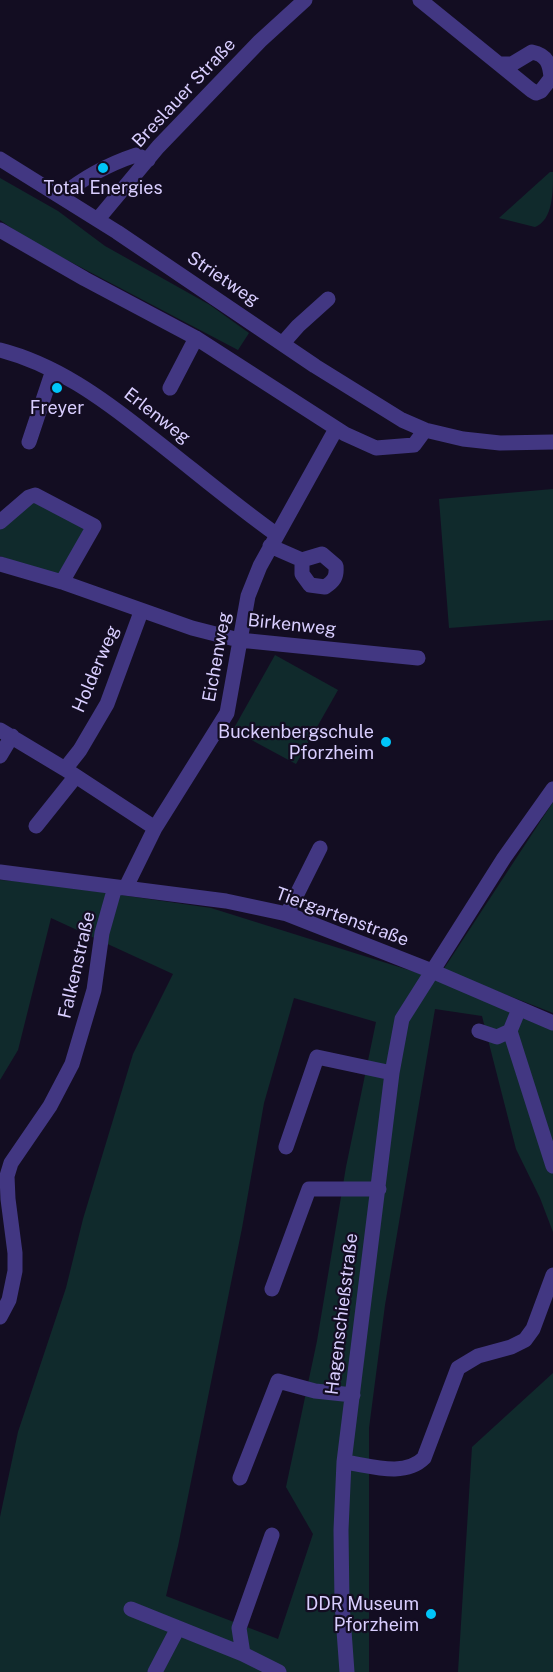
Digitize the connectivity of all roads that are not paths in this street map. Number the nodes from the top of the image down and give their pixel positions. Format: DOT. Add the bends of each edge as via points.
graph roads {
  1 [pos="305,0"];
  2 [pos="420,0"];
  3 [pos="501,64"];
  4 [pos="0,159"];
  5 [pos="148,160"];
  6 [pos="61,196"];
  7 [pos="98,219"];
  8 [pos="0,230"];
  9 [pos="328,299"];
  10 [pos="196,338"];
  11 [pos="283,343"];
  12 [pos="0,350"];
  13 [pos="53,370"];
  14 [pos="170,388"];
  15 [pos="336,429"];
  16 [pos="424,430"];
  17 [pos="29,442"];
  18 [pos="553,442"];
  19 [pos="0,522"];
  20 [pos="274,541"];
  21 [pos="302,560"];
  22 [pos="0,564"];
  23 [pos="62,582"];
  24 [pos="141,612"];
  25 [pos="239,640"];
  26 [pos="418,658"];
  27 [pos="6,733"];
  28 [pos="0,756"];
  29 [pos="70,773"];
  30 [pos="553,789"];
  31 [pos="36,826"];
  32 [pos="155,828"];
  33 [pos="320,848"];
  34 [pos="0,872"];
  35 [pos="121,887"];
  36 [pos="287,914"];
  37 [pos="432,971"];
  38 [pos="519,1009"];
  39 [pos="553,1023"];
  40 [pos="479,1031"];
  41 [pos="510,1031"];
  42 [pos="392,1073"];
  43 [pos="286,1147"];
  44 [pos="6,1165"];
  45 [pos="553,1166"];
  46 [pos="379,1190"];
  47 [pos="0,1245"];
  48 [pos="15,1253"];
  49 [pos="553,1275"];
  50 [pos="272,1289"];
  51 [pos="0,1317"];
  52 [pos="353,1395"];
  53 [pos="344,1462"];
  54 [pos="240,1478"];
  55 [pos="273,1535"];
  56 [pos="131,1609"];
  57 [pos="178,1628"];
  58 [pos="243,1654"];
  59 [pos="155,1672"];
  60 [pos="279,1672"];
  61 [pos="347,1672"];
  1 -- 5 [label="street, Breslauer Straße" via="258,38"];
  2 -- 3 [label="street"];
  4 -- 6 [label="street, Strietweg"];
  5 -- 6 [label="street" via="136,155 122,160 81,180"];
  5 -- 7 [label="street, Breslauer Straße"];
  6 -- 7 [label="street, Strietweg"];
  7 -- 11 [label="street, Strietweg"];
  8 -- 10 [label="street"];
  9 -- 11 [label="street"];
  10 -- 14 [label="street"];
  10 -- 15 [label="street"];
  11 -- 16 [label="street, Strietweg" via="377,406"];
  12 -- 13 [label="street, Erlenweg"];
  13 -- 17 [label="street"];
  13 -- 20 [label="street, Erlenweg" via="119,411 237,506"];
  15 -- 16 [label="street" via="376,448 414,445"];
  15 -- 20 [label="street, Eichenweg"];
  16 -- 18 [label="street, Strietweg" via="500,443"];
  19 -- 23 [label="street" via="35,495 94,526"];
  20 -- 21 [label="street, Erlenweg"];
  20 -- 25 [label="street, Eichenweg" via="248,596"];
  22 -- 23 [label="street, Birkenweg"];
  23 -- 24 [label="street, Birkenweg"];
  24 -- 25 [label="street, Birkenweg"];
  24 -- 29 [label="street, Holderweg" via="106,704"];
  25 -- 26 [label="street, Birkenweg"];
  25 -- 32 [label="street, Eichenweg" via="227,713"];
  27 -- 28 [label="street"];
  27 -- 29 [label="street"];
  29 -- 31 [label="street, Holderweg"];
  29 -- 32 [label="street"];
  30 -- 37 [label="street, Hagenschießstraße"];
  32 -- 35 [label="street, Eichenweg"];
  33 -- 36 [label="street"];
  34 -- 35 [label="street, Tiergartenstraße"];
  35 -- 36 [label="street, Tiergartenstraße" via="226,901"];
  35 -- 44 [label="street, Falkenstraße" via="102,933 94,990 72,1064 50,1106"];
  36 -- 37 [label="street, Tiergartenstraße"];
  37 -- 38 [label="street, Tiergartenstraße"];
  37 -- 42 [label="street, Hagenschießstraße" via="402,1019"];
  38 -- 39 [label="street, Tiergartenstraße"];
  38 -- 41 [label="street"];
  40 -- 41 [label="street" via="497,1038"];
  41 -- 45 [label="street"];
  42 -- 43 [label="street" via="317,1057"];
  42 -- 46 [label="street, Hagenschießstraße"];
  44 -- 48 [label="street, Falkenstraße"];
  46 -- 50 [label="street" via="309,1189"];
  46 -- 52 [label="street, Hagenschießstraße"];
  47 -- 48 [label="street"];
  48 -- 51 [label="street, Falkenstraße" via="14,1282"];
  49 -- 53 [label="street" via="525,1340 478,1356 458,1368 423,1458 416,1466 404,1469"];
  52 -- 53 [label="street, Hagenschießstraße"];
  52 -- 54 [label="street" via="315,1391 278,1381"];
  53 -- 61 [label="street, Hagenschießstraße" via="342,1603"];
  55 -- 58 [label="street" via="239,1628"];
  56 -- 57 [label="street"];
  57 -- 58 [label="street"];
  57 -- 59 [label="street"];
  58 -- 60 [label="street"];
}
